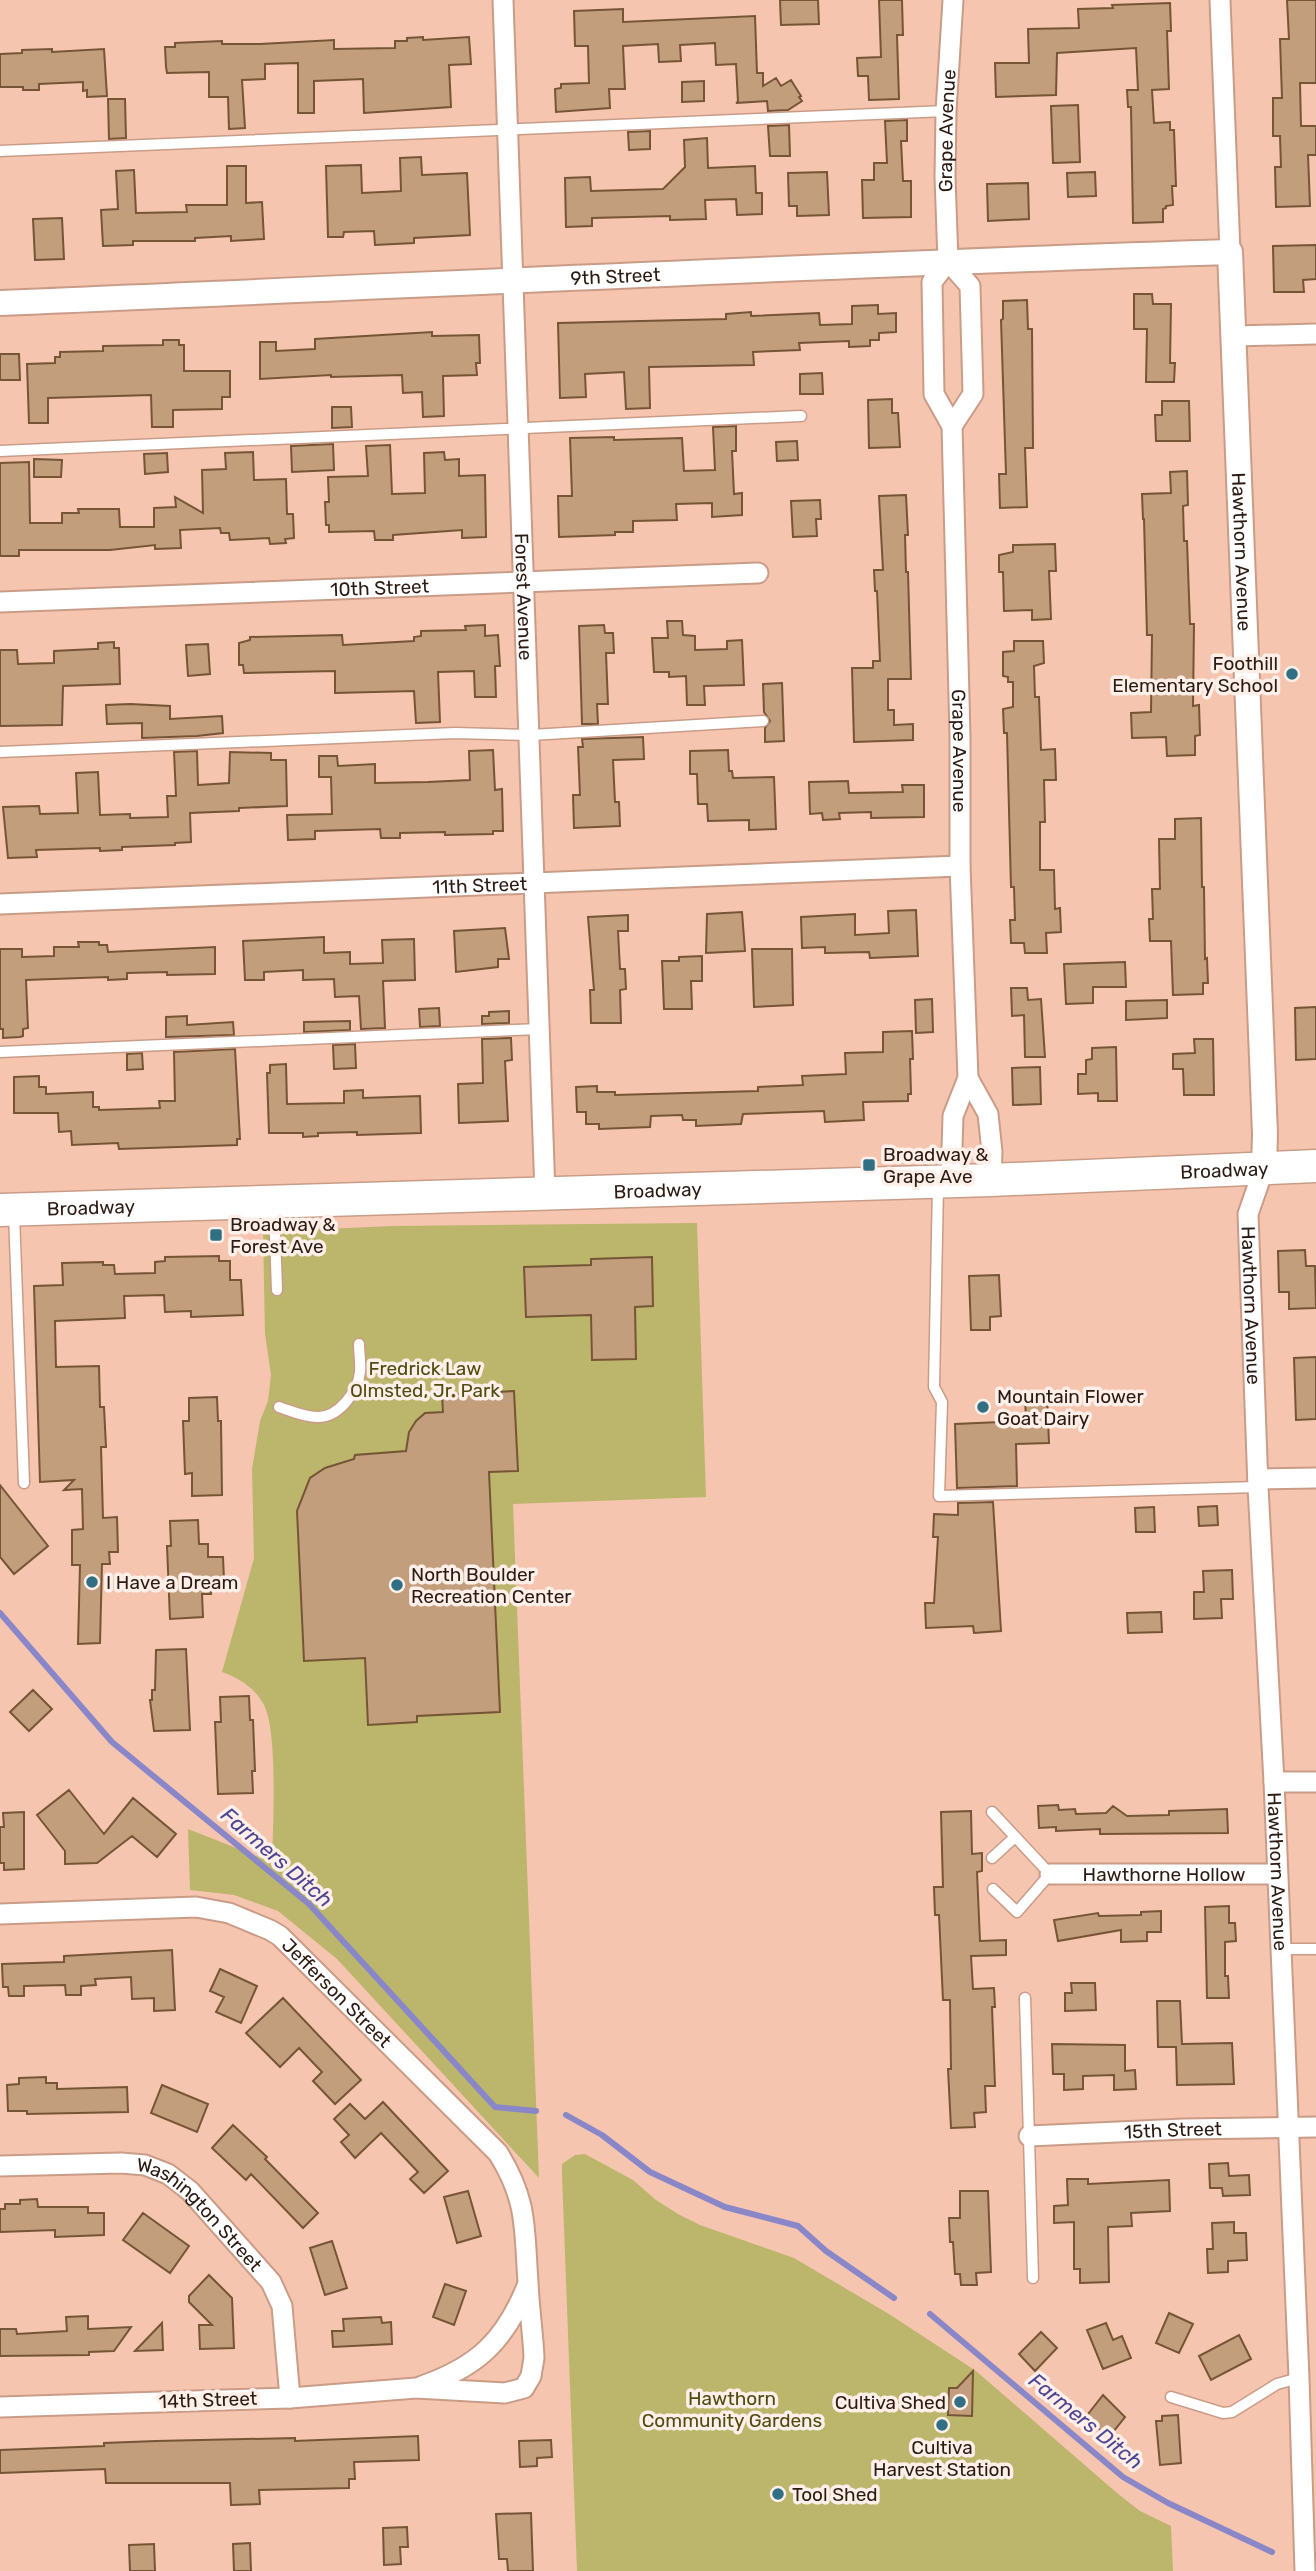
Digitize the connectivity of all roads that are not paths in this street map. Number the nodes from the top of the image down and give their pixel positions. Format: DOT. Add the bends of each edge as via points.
graph roads {
  1 [pos="503,0"];
  2 [pos="953,0"];
  3 [pos="1220,0"];
  4 [pos="946,111"];
  5 [pos="508,129"];
  6 [pos="0,150"];
  7 [pos="1230,252"];
  8 [pos="948,261"];
  9 [pos="513,282"];
  10 [pos="0,303"];
  11 [pos="1316,334"];
  12 [pos="1235,336"];
  13 [pos="801,416"];
  14 [pos="952,426"];
  15 [pos="519,429"];
  16 [pos="0,451"];
  17 [pos="758,573"];
  18 [pos="525,582"];
  19 [pos="0,602"];
  20 [pos="763,720"];
  21 [pos="531,735"];
  22 [pos="0,752"];
  23 [pos="960,866"];
  24 [pos="536,883"];
  25 [pos="0,904"];
  26 [pos="540,1029"];
  27 [pos="0,1052"];
  28 [pos="968,1078"];
  29 [pos="1316,1166"];
  30 [pos="1264,1168"];
  31 [pos="991,1180"];
  32 [pos="945,1181"];
  33 [pos="545,1194"];
  34 [pos="274,1202"];
  35 [pos="7,1210"];
  36 [pos="277,1290"];
  37 [pos="359,1344"];
  38 [pos="279,1407"];
  39 [pos="1316,1478"];
  40 [pos="24,1483"];
  41 [pos="1258,1483"];
  42 [pos="1273,1782"];
  43 [pos="1316,1782"];
  44 [pos="992,1812"];
  45 [pos="1015,1837"];
  46 [pos="992,1857"];
  47 [pos="1050,1874"];
  48 [pos="1277,1874"];
  49 [pos="993,1889"];
  50 [pos="0,1914"];
  51 [pos="1316,1949"];
  52 [pos="1280,1950"];
  53 [pos="1025,1998"];
  54 [pos="1316,2127"];
  55 [pos="1288,2128"];
  56 [pos="1029,2136"];
  57 [pos="0,2166"];
  58 [pos="1032,2278"];
  59 [pos="528,2285"];
  60 [pos="1299,2378"];
  61 [pos="416,2388"];
  62 [pos="290,2398"];
  63 [pos="1171,2398"];
  64 [pos="0,2407"];
  65 [pos="1310,2473"];
  66 [pos="1305,2571"];
  1 -- 5 [label="street, Forest Avenue"];
  2 -- 4 [label="street, Grape Avenue"];
  3 -- 7 [label="street, Hawthorn Avenue"];
  4 -- 5 [label="lane"];
  4 -- 8 [label="street, Grape Avenue"];
  5 -- 6 [label="lane"];
  5 -- 9 [label="street, Forest Avenue"];
  7 -- 8 [label="street, 9th Street"];
  7 -- 12 [label="street, Hawthorn Avenue"];
  8 -- 9 [label="street, 9th Street"];
  8 -- 14 [label="street, Grape Avenue" via="932,282 934,394"];
  8 -- 14 [label="street" via="970,286 973,394"];
  9 -- 10 [label="street, 9th Street"];
  9 -- 15 [label="street, Forest Avenue"];
  11 -- 12 [label="street"];
  12 -- 30 [label="street, Hawthorn Avenue"];
  13 -- 15 [label="lane"];
  14 -- 23 [label="street, Grape Avenue"];
  15 -- 16 [label="lane"];
  15 -- 18 [label="street, Forest Avenue"];
  17 -- 18 [label="street, 10th Street"];
  18 -- 19 [label="street, 10th Street"];
  18 -- 21 [label="street, Forest Avenue"];
  20 -- 21 [label="lane"];
  21 -- 22 [label="lane" via="455,733"];
  21 -- 24 [label="street, Forest Avenue"];
  23 -- 24 [label="street, 11th Street"];
  23 -- 28 [label="street, Grape Avenue"];
  24 -- 25 [label="street, 11th Street"];
  24 -- 26 [label="street, Forest Avenue"];
  26 -- 27 [label="lane"];
  26 -- 33 [label="street, Forest Avenue"];
  28 -- 31 [label="street, Grape Avenue" via="988,1114"];
  28 -- 32 [label="street, Grape Avenue" via="953,1116"];
  29 -- 30 [label="main road, Broadway"];
  30 -- 31 [label="main road, Broadway"];
  30 -- 41 [label="street, Hawthorn Avenue" via="1248,1214"];
  31 -- 32 [label="main road, Broadway"];
  32 -- 33 [label="main road, Broadway"];
  32 -- 41 [label="lane" via="934,1387 942,1402 939,1496"];
  33 -- 34 [label="main road, Broadway"];
  34 -- 35 [label="main road, Broadway"];
  34 -- 36 [label="lane"];
  35 -- 40 [label="lane"];
  37 -- 38 [label="lane" via="360,1374 354,1392 333,1414 319,1417"];
  39 -- 41 [label="street"];
  41 -- 42 [label="street, Hawthorn Avenue"];
  42 -- 43 [label="street"];
  42 -- 48 [label="street, Hawthorn Avenue"];
  44 -- 45 [label="lane"];
  45 -- 46 [label="lane"];
  45 -- 47 [label="lane"];
  47 -- 48 [label="street, Hawthorne Hollow"];
  47 -- 49 [label="lane" via="1017,1912"];
  48 -- 52 [label="street, Hawthorn Avenue"];
  50 -- 59 [label="street, Jefferson Street" via="196,1907 229,1913 280,1936 498,2152 523,2207"];
  51 -- 52 [label="lane"];
  52 -- 55 [label="street, Hawthorn Avenue"];
  53 -- 56 [label="lane"];
  54 -- 55 [label="street, 15th Street"];
  55 -- 56 [label="street, 15th Street"];
  55 -- 60 [label="street, Hawthorn Avenue"];
  56 -- 58 [label="lane"];
  57 -- 62 [label="street, Washington Street" via="121,2163 145,2165 168,2174 271,2282 282,2306"];
  59 -- 61 [label="street, 14th Street" via="507,2328 485,2352 464,2369"];
  59 -- 61 [label="street, 14th Street" via="534,2358 524,2388 505,2393"];
  60 -- 63 [label="lane" via="1277,2384 1232,2412"];
  60 -- 65 [label="street, Hawthorn Avenue"];
  61 -- 62 [label="street, 14th Street"];
  62 -- 64 [label="street, 14th Street"];
  65 -- 66 [label="street, Hawthorn Avenue"];
}
